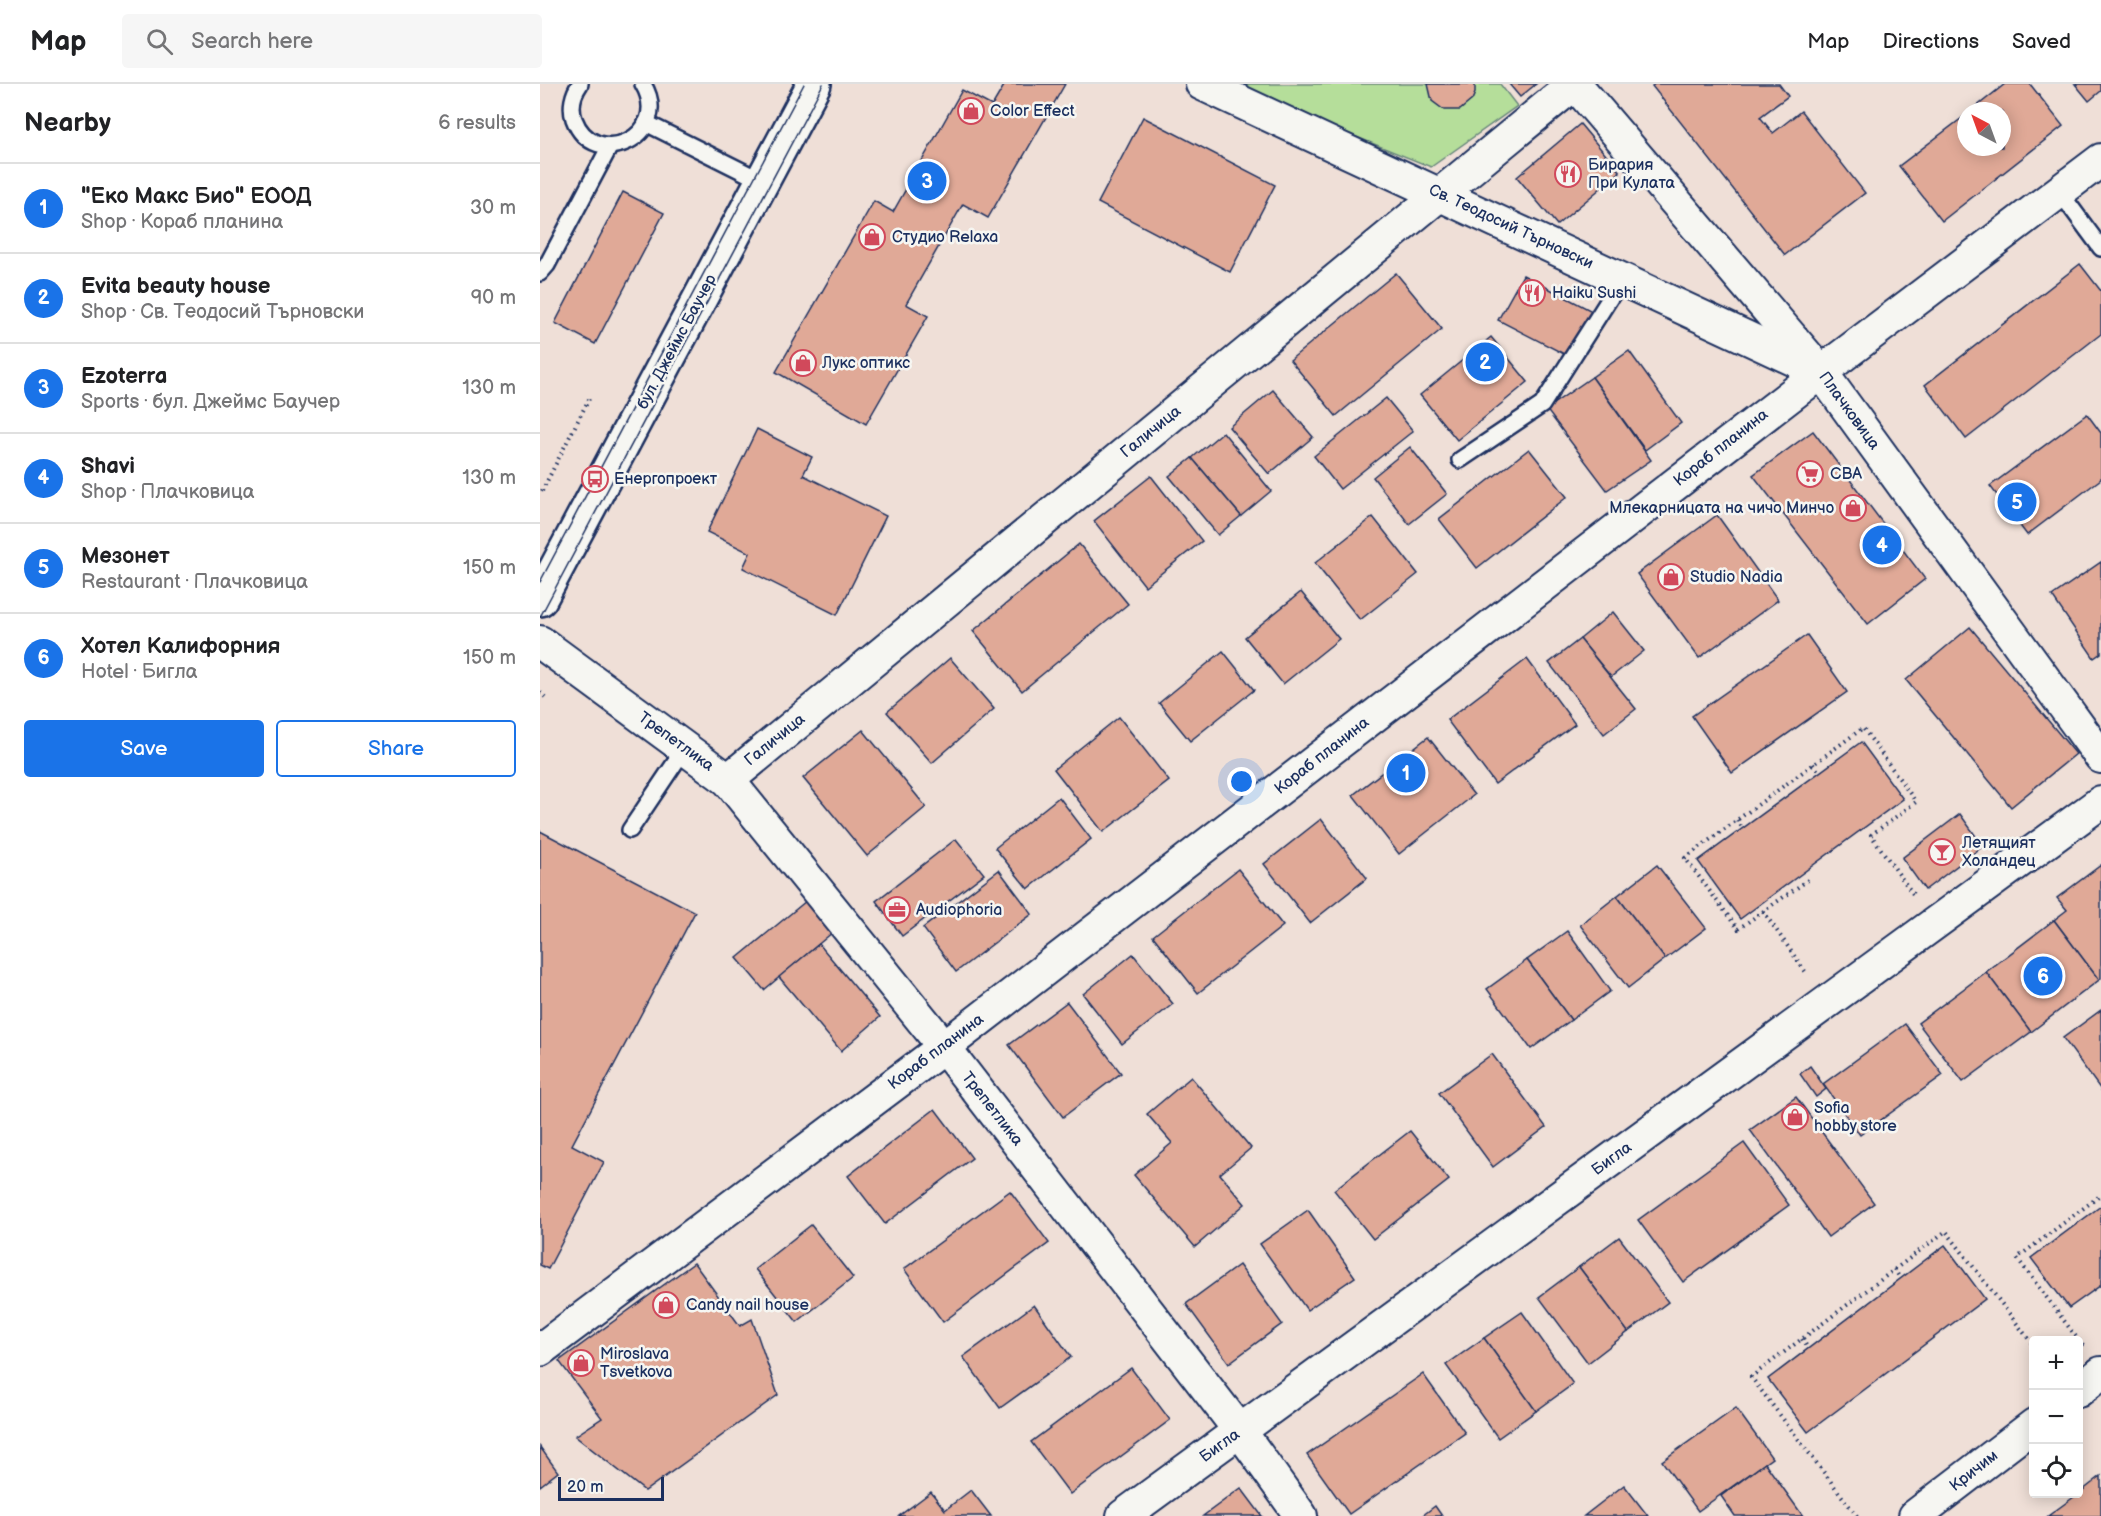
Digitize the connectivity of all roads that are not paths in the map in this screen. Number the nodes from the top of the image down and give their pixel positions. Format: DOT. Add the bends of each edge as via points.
graph roads {
  1 [pos="580,84"];
  2 [pos="643,84"];
  3 [pos="813,84"];
  4 [pos="1202,84"];
  5 [pos="1574,84"];
  6 [pos="646,123"];
  7 [pos="610,146"];
  8 [pos="2101,160"];
  9 [pos="762,181"];
  10 [pos="2059,191"];
  11 [pos="1440,194"];
  12 [pos="2101,248"];
  13 [pos="540,273"];
  14 [pos="1623,279"];
  15 [pos="1821,372"];
  16 [pos="1460,460"];
  17 [pos="540,599"];
  18 [pos="540,642"];
  19 [pos="685,748"];
  20 [pos="2101,757"];
  21 [pos="728,780"];
  22 [pos="2101,802"];
  23 [pos="630,830"];
  24 [pos="944,1047"];
  25 [pos="540,1350"];
  26 [pos="2094,1362"];
  27 [pos="2080,1390"];
  28 [pos="2029,1429"];
  29 [pos="1240,1431"];
  30 [pos="1123,1516"];
  31 [pos="1300,1516"];
  32 [pos="1915,1516"];
  1 -- 7 [label="lane" via="572,103 578,128 597,144"];
  2 -- 6 [label="lane" via="650,105"];
  3 -- 9 [label="street, бул. Джеймс Баучер"];
  4 -- 11 [label="street, Св. Теодосий Търновски"];
  5 -- 11 [label="street, Галичица"];
  5 -- 15 [label="street, Плачковица"];
  6 -- 7 [label="lane" via="634,138"];
  6 -- 9 [label="lane"];
  7 -- 13 [label="lane"];
  8 -- 10 [label="street, Кораб планина"];
  9 -- 17 [label="street, бул. Джеймс Баучер"];
  10 -- 12 [label="lane"];
  10 -- 15 [label="street, Кораб планина"];
  11 -- 14 [label="street, Св. Теодосий Търновски"];
  11 -- 21 [label="street, Галичица"];
  14 -- 15 [label="street, Св. Теодосий Търновски"];
  14 -- 16 [label="lane" via="1542,405"];
  15 -- 20 [label="street, Плачковица"];
  15 -- 24 [label="street, Кораб планина"];
  18 -- 19 [label="street, Трепетлика"];
  19 -- 21 [label="street, Трепетлика"];
  19 -- 23 [label="lane"];
  21 -- 24 [label="street, Трепетлика"];
  22 -- 29 [label="street, Бигла"];
  24 -- 25 [label="street, Кораб планина"];
  24 -- 29 [label="street, Трепетлика"];
  26 -- 27 [label="street"];
  28 -- 32 [label="street, Кричим"];
  29 -- 30 [label="street, Бигла"];
  29 -- 31 [label="street, Трепетлика"];
}
